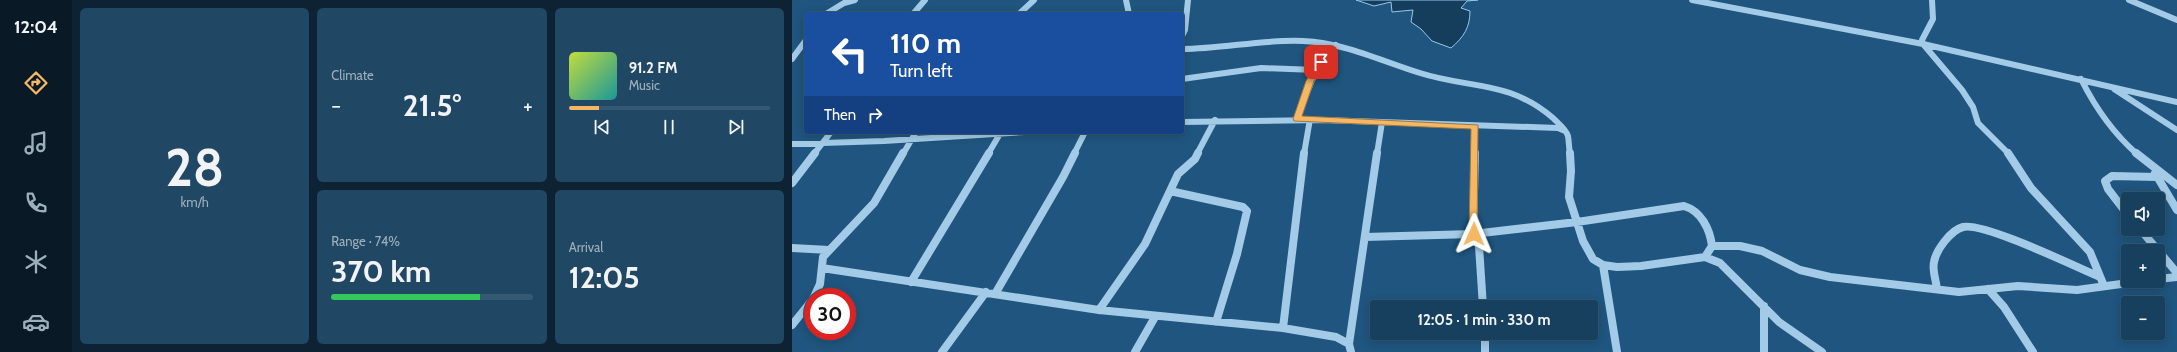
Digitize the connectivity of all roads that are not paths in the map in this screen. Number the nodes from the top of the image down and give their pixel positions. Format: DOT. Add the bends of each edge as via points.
graph roads {
  1 [pos="855,0"];
  2 [pos="925,0"];
  3 [pos="1034,0"];
  4 [pos="1126,0"];
  5 [pos="1188,0"];
  6 [pos="1692,0"];
  7 [pos="1932,0"];
  8 [pos="2129,0"];
  9 [pos="829,12"];
  10 [pos="915,12"];
  11 [pos="1021,12"];
  12 [pos="1129,12"];
  13 [pos="2177,20"];
  14 [pos="1184,30"];
  15 [pos="804,43"];
  16 [pos="1923,44"];
  17 [pos="1336,45"];
  18 [pos="1184,49"];
  19 [pos="792,59"];
  20 [pos="1316,70"];
  21 [pos="1184,79"];
  22 [pos="2081,79"];
  23 [pos="2109,86"];
  24 [pos="2177,102"];
  25 [pos="1297,119"];
  26 [pos="1310,119"];
  27 [pos="1215,120"];
  28 [pos="1184,122"];
  29 [pos="1382,122"];
  30 [pos="1475,127"];
  31 [pos="2177,130"];
  32 [pos="1566,131"];
  33 [pos="830,134"];
  34 [pos="915,134"];
  35 [pos="985,134"];
  36 [pos="999,134"];
  37 [pos="1084,134"];
  38 [pos="912,139"];
  39 [pos="823,143"];
  40 [pos="792,144"];
  41 [pos="2153,168"];
  42 [pos="2157,177"];
  43 [pos="2174,181"];
  44 [pos="792,183"];
  45 [pos="2177,185"];
  46 [pos="1170,191"];
  47 [pos="2121,206"];
  48 [pos="2177,210"];
  49 [pos="1577,222"];
  50 [pos="1474,234"];
  51 [pos="2146,236"];
  52 [pos="1365,237"];
  53 [pos="1712,246"];
  54 [pos="792,248"];
  55 [pos="829,250"];
  56 [pos="1705,257"];
  57 [pos="1603,265"];
  58 [pos="822,268"];
  59 [pos="2177,273"];
  60 [pos="2100,277"];
  61 [pos="2177,277"];
  62 [pos="2165,278"];
  63 [pos="911,282"];
  64 [pos="2121,284"];
  65 [pos="2104,286"];
  66 [pos="818,288"];
  67 [pos="1937,289"];
  68 [pos="1988,289"];
  69 [pos="986,292"];
  70 [pos="995,294"];
  71 [pos="1483,300"];
  72 [pos="1764,306"];
  73 [pos="804,310"];
  74 [pos="1099,310"];
  75 [pos="1155,317"];
  76 [pos="1216,322"];
  77 [pos="792,325"];
  78 [pos="1283,328"];
  79 [pos="1485,340"];
  80 [pos="1350,348"];
  81 [pos="942,352"];
  82 [pos="1135,352"];
  83 [pos="1485,352"];
  84 [pos="1617,352"];
  85 [pos="1764,352"];
  86 [pos="1822,352"];
  87 [pos="2033,352"];
  1 -- 9 [label="street"];
  2 -- 10 [label="street"];
  3 -- 11 [label="street"];
  4 -- 12 [label="street"];
  5 -- 14 [label="street"];
  6 -- 16 [label="street"];
  7 -- 16 [label="street" via="1933,19 1922,40"];
  8 -- 13 [label="street"];
  15 -- 19 [label="street"];
  16 -- 22 [label="street"];
  16 -- 60 [label="street" via="1962,90 1973,107 1978,122 2009,154 2031,188 2067,224 2090,252"];
  17 -- 18 [label="street" via="1302,40"];
  17 -- 20 [label="street"];
  17 -- 32 [label="street" via="1356,49 1436,78 1510,91 1557,120"];
  20 -- 21 [label="street" via="1261,68"];
  20 -- 25 [label="street"];
  22 -- 23 [label="street"];
  22 -- 41 [label="street" via="2096,110"];
  23 -- 24 [label="street"];
  23 -- 31 [label="street"];
  25 -- 26 [label="street"];
  25 -- 27 [label="street"];
  26 -- 29 [label="street"];
  26 -- 78 [label="street" via="1302,161"];
  27 -- 28 [label="street"];
  27 -- 46 [label="street" via="1195,159 1178,174"];
  29 -- 30 [label="street"];
  29 -- 52 [label="street"];
  30 -- 32 [label="street" via="1558,128"];
  30 -- 50 [label="street"];
  32 -- 49 [label="street" via="1571,171 1569,197"];
  33 -- 39 [label="street"];
  34 -- 38 [label="street"];
  35 -- 38 [label="street"];
  36 -- 63 [label="street"];
  37 -- 70 [label="street" via="1063,177"];
  38 -- 39 [label="street"];
  38 -- 55 [label="street" via="874,203"];
  39 -- 40 [label="street"];
  39 -- 44 [label="street"];
  41 -- 42 [label="street"];
  41 -- 43 [label="street"];
  42 -- 47 [label="street" via="2112,176 2105,181"];
  42 -- 48 [label="street"];
  43 -- 45 [label="street"];
  46 -- 74 [label="street" via="1145,244"];
  46 -- 76 [label="street" via="1243,207 1247,211"];
  49 -- 50 [label="street"];
  49 -- 53 [label="street" via="1684,206 1694,209 1701,217 1710,232"];
  49 -- 57 [label="street" via="1583,241 1593,259"];
  50 -- 52 [label="street"];
  50 -- 71 [label="street" via="1479,246"];
  51 -- 59 [label="street"];
  52 -- 80 [label="street"];
  53 -- 56 [label="street"];
  53 -- 67 [label="street" via="1740,246 1762,251 1800,270 1830,277"];
  54 -- 55 [label="street"];
  55 -- 58 [label="street" via="823,257"];
  56 -- 57 [label="street" via="1641,266"];
  56 -- 72 [label="street" via="1720,263"];
  57 -- 84 [label="street"];
  58 -- 63 [label="street"];
  58 -- 66 [label="street"];
  60 -- 65 [label="street"];
  60 -- 67 [label="street" via="1976,227 1963,227 1950,237 1934,262"];
  61 -- 62 [label="street"];
  63 -- 69 [label="street"];
  64 -- 65 [label="street"];
  65 -- 68 [label="street" via="2076,290 2018,286"];
  67 -- 68 [label="street" via="1959,292"];
  68 -- 87 [label="street" via="2004,307"];
  69 -- 70 [label="street"];
  69 -- 81 [label="street"];
  70 -- 74 [label="street"];
  72 -- 85 [label="street"];
  72 -- 86 [label="street" via="1779,322"];
  73 -- 77 [label="street"];
  74 -- 75 [label="street"];
  75 -- 76 [label="street"];
  75 -- 82 [label="street"];
  76 -- 78 [label="street"];
  78 -- 80 [label="street" via="1336,337"];
  79 -- 83 [label="street"];
}
